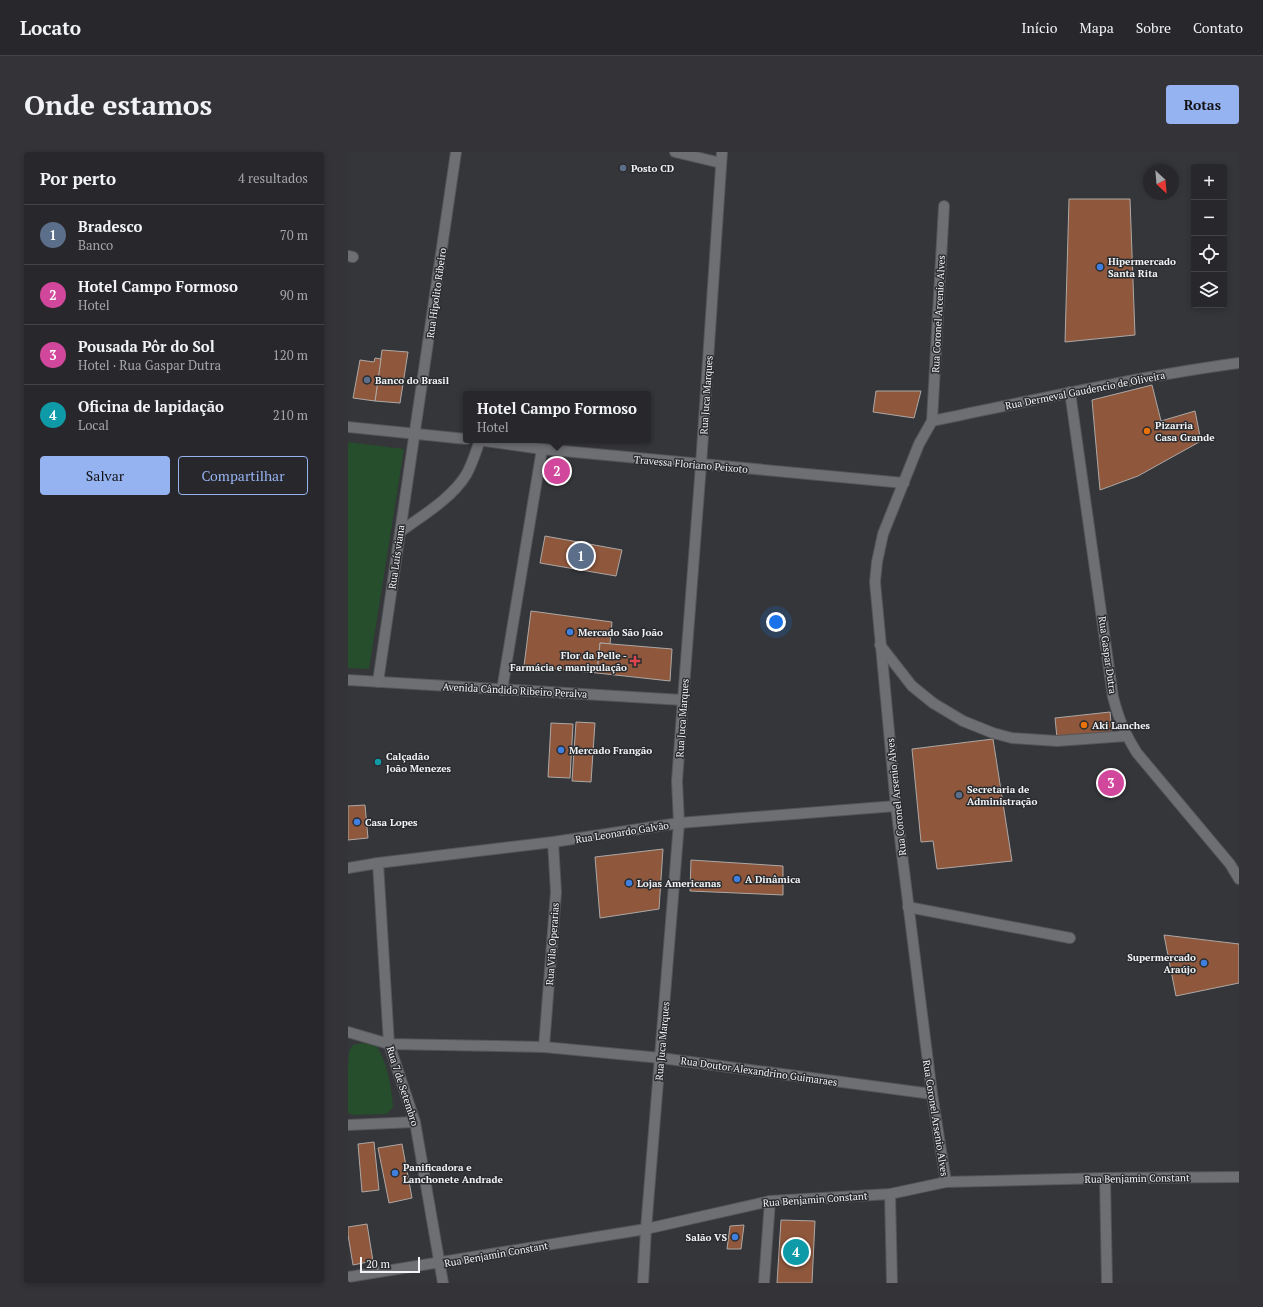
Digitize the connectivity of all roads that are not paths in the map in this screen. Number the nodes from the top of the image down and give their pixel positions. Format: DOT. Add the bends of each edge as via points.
graph roads {
  1 [pos="456,152"];
  2 [pos="675,152"];
  3 [pos="722,152"];
  4 [pos="721,163"];
  5 [pos="944,206"];
  6 [pos="1239,363"];
  7 [pos="1070,392"];
  8 [pos="932,421"];
  9 [pos="348,427"];
  10 [pos="416,433"];
  11 [pos="463,439"];
  12 [pos="478,443"];
  13 [pos="500,443"];
  14 [pos="542,449"];
  15 [pos="701,465"];
  16 [pos="904,483"];
  17 [pos="400,532"];
  18 [pos="880,645"];
  19 [pos="348,680"];
  20 [pos="378,682"];
  21 [pos="502,690"];
  22 [pos="682,700"];
  23 [pos="1126,736"];
  24 [pos="896,806"];
  25 [pos="680,822"];
  26 [pos="553,842"];
  27 [pos="378,863"];
  28 [pos="348,868"];
  29 [pos="1239,879"];
  30 [pos="908,907"];
  31 [pos="1070,938"];
  32 [pos="348,1032"];
  33 [pos="389,1044"];
  34 [pos="544,1047"];
  35 [pos="661,1058"];
  36 [pos="932,1094"];
  37 [pos="415,1122"];
  38 [pos="348,1125"];
  39 [pos="1239,1177"];
  40 [pos="1105,1178"];
  41 [pos="946,1182"];
  42 [pos="890,1194"];
  43 [pos="770,1200"];
  44 [pos="646,1229"];
  45 [pos="439,1263"];
  46 [pos="348,1277"];
  47 [pos="442,1283"];
  48 [pos="643,1283"];
  49 [pos="764,1283"];
  50 [pos="892,1283"];
  51 [pos="1107,1283"];
  1 -- 10 [label="street, Rua Hipolito Ribeiro"];
  2 -- 4 [label="street"];
  3 -- 4 [label="street, Rua Juca Marques"];
  4 -- 15 [label="street, Rua Juca Marques"];
  5 -- 8 [label="street, Rua Coronel Arcenio Alves"];
  6 -- 7 [label="street, Rua Dermeval Gaudencio de Oliveira"];
  7 -- 8 [label="street, Rua Dermeval Gaudencio de Oliveira"];
  7 -- 23 [label="street, Rua Gaspar Dutra" via="1113,697"];
  8 -- 16 [label="street, Rua Coronel Arsenio Alves" via="919,444"];
  9 -- 10 [label="street"];
  10 -- 11 [label="street"];
  10 -- 17 [label="street, Rua Luís viana"];
  12 -- 17 [label="street" via="466,475 451,493"];
  13 -- 14 [label="street, Travessa Floriano Peixoto"];
  14 -- 15 [label="street, Travessa Floriano Peixoto"];
  14 -- 21 [label="street"];
  15 -- 16 [label="street, Travessa Floriano Peixoto"];
  15 -- 22 [label="street, Rua Juca Marques"];
  16 -- 18 [label="street, Rua Coronel Arsenio Alves" via="883,534 877,562 875,582"];
  17 -- 20 [label="street, Rua Luís viana"];
  18 -- 23 [label="street" via="912,686 933,703 963,721 993,733 1012,738 1057,741"];
  18 -- 24 [label="street, Rua Coronel Arsenio Alves"];
  19 -- 20 [label="street, Avenida Cândido Ribeiro Peralva"];
  20 -- 21 [label="street, Avenida Cândido Ribeiro Peralva"];
  21 -- 22 [label="street, Avenida Cândido Ribeiro Peralva"];
  22 -- 25 [label="street, Rua Juca Marques" via="678,781"];
  23 -- 29 [label="street, Rua Gaspar Dutra" via="1137,753 1230,864"];
  24 -- 25 [label="street, Rua Leonardo Galvão"];
  24 -- 30 [label="street, Rua Coronel Arsenio Alves"];
  25 -- 26 [label="street, Rua Leonardo Galvão"];
  25 -- 35 [label="street, Rua Juca Marques"];
  26 -- 27 [label="street, Rua Leonardo Galvão"];
  26 -- 34 [label="street, Rua Vila Operarias" via="556,892"];
  27 -- 28 [label="street, Rua Leonardo Galvão"];
  27 -- 33 [label="street, Rua 7 de Setembro"];
  30 -- 31 [label="street"];
  30 -- 36 [label="street, Rua Coronel Arsenio Alves"];
  32 -- 33 [label="street, Rua Doutor Alexandrino Guimaraes"];
  33 -- 34 [label="street, Rua Doutor Alexandrino Guimaraes"];
  33 -- 37 [label="street, Rua 7 de Setembro"];
  34 -- 35 [label="street, Rua Doutor Alexandrino Guimaraes"];
  35 -- 36 [label="street, Rua Doutor Alexandrino Guimaraes"];
  35 -- 44 [label="street, Rua Juca Marques"];
  36 -- 41 [label="street, Rua Coronel Arsenio Alves"];
  37 -- 38 [label="street"];
  37 -- 45 [label="street, Rua 7 de Setembro"];
  39 -- 40 [label="street, Rua Benjamin Constant"];
  40 -- 41 [label="street, Rua Benjamin Constant"];
  40 -- 51 [label="street"];
  41 -- 42 [label="street, Rua Benjamin Constant"];
  42 -- 43 [label="street, Rua Benjamin Constant"];
  42 -- 50 [label="street"];
  43 -- 44 [label="street, Rua Benjamin Constant"];
  43 -- 49 [label="street"];
  44 -- 45 [label="street, Rua Benjamin Constant"];
  44 -- 48 [label="street, Rua Juca Marques"];
  45 -- 46 [label="street, Rua Benjamin Constant"];
  45 -- 47 [label="street, Rua 7 de Setembro"];
}
